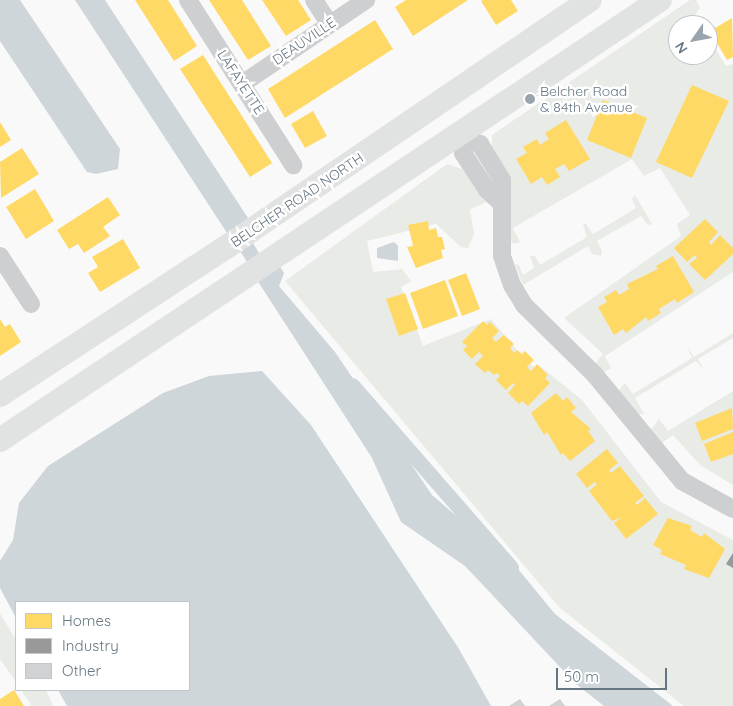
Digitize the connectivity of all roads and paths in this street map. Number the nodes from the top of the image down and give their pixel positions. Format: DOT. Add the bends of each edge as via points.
graph roads {
  1 [pos="188,0"];
  2 [pos="314,0"];
  3 [pos="366,0"];
  4 [pos="590,0"];
  5 [pos="660,0"];
  6 [pos="329,23"];
  7 [pos="242,84"];
  8 [pos="441,102"];
  9 [pos="463,136"];
  10 [pos="293,165"];
  11 [pos="0,256"];
  12 [pos="31,304"];
  13 [pos="0,395"];
  14 [pos="0,440"];
  15 [pos="733,509"];
  1 -- 7 [label="street, LAFAYETTE"];
  2 -- 6 [label="street"];
  3 -- 6 [label="street, DEAUVILLE"];
  4 -- 8 [label="main road, BELCHER ROAD NORTH"];
  5 -- 9 [label="main road"];
  6 -- 7 [label="street, DEAUVILLE"];
  7 -- 10 [label="street, LAFAYETTE"];
  8 -- 9 [label="main road"];
  8 -- 13 [label="main road, BELCHER ROAD NORTH" via="226,248"];
  9 -- 14 [label="main road"];
  9 -- 15 [label="street" via="480,144 502,180 502,256 512,285 524,305 596,375 682,481"];
  11 -- 12 [label="street"];
}
